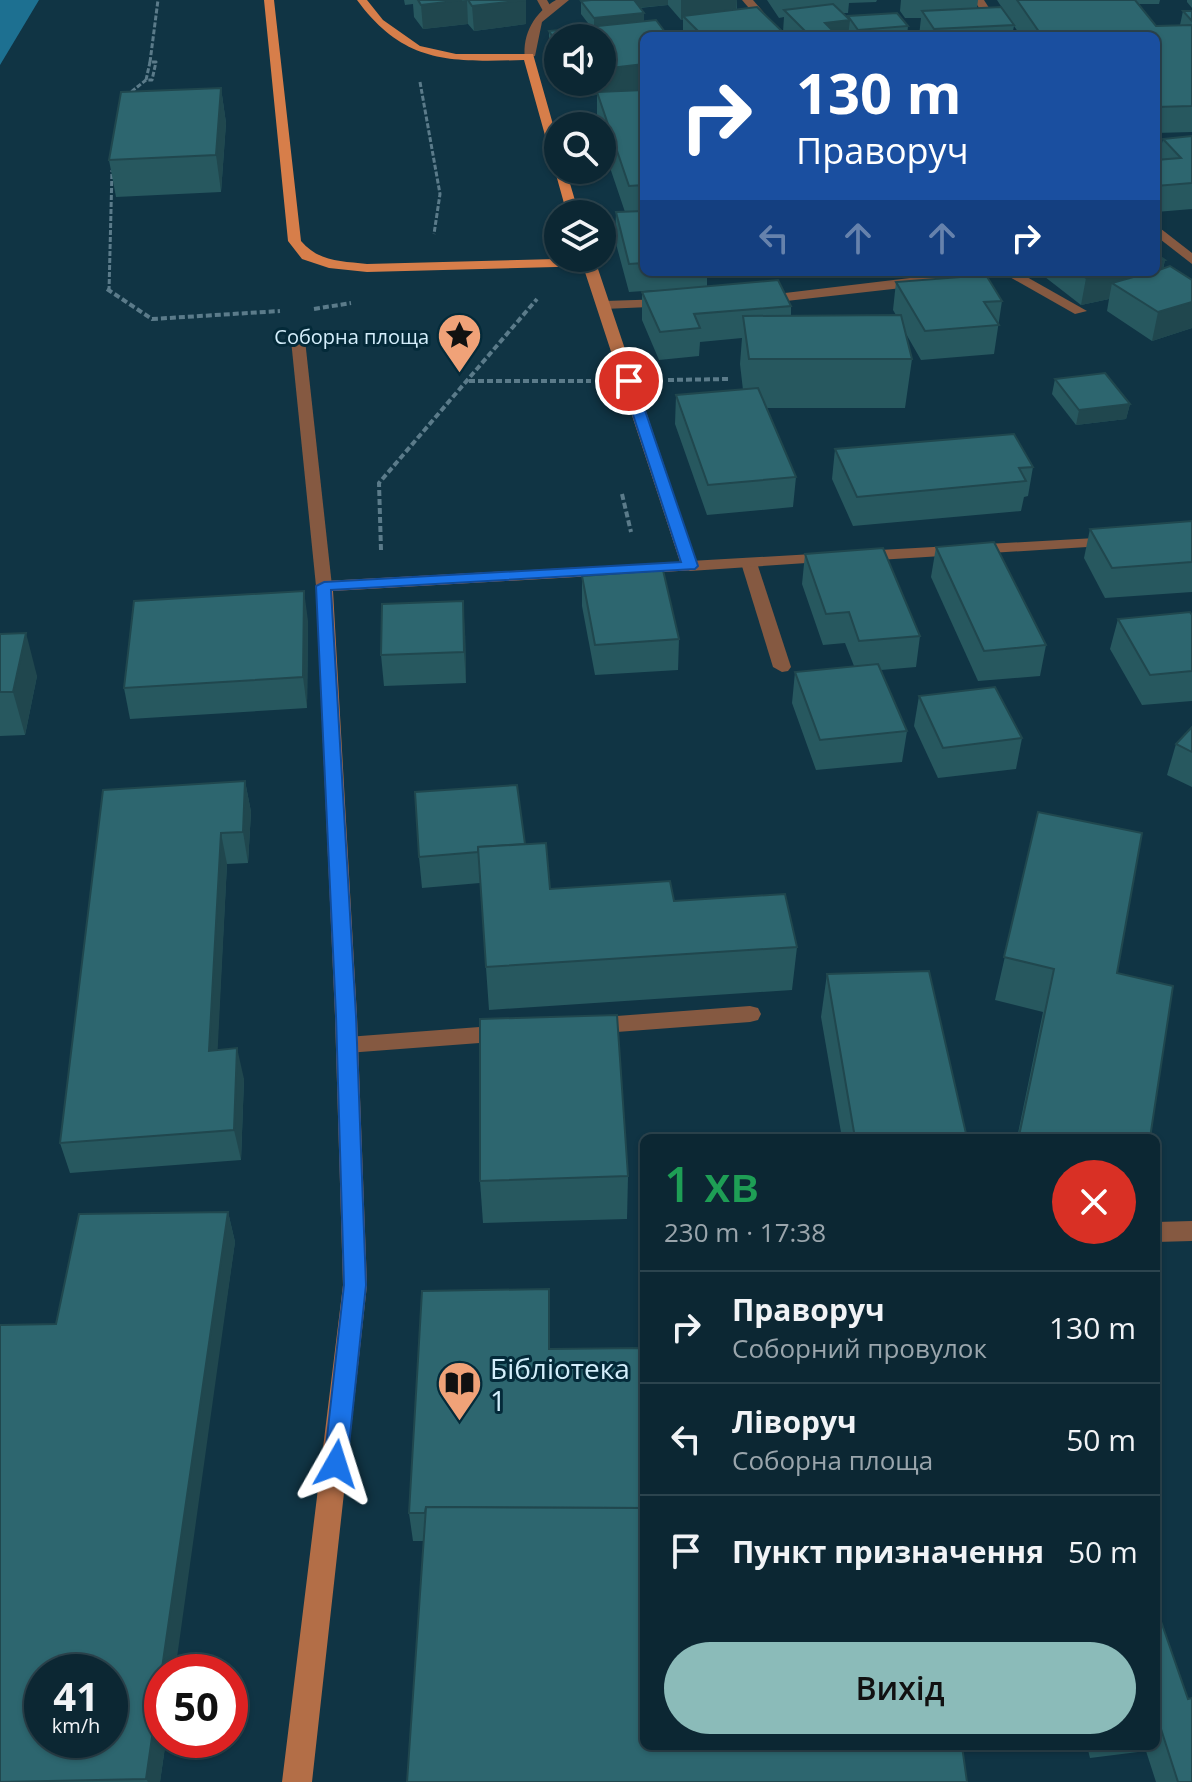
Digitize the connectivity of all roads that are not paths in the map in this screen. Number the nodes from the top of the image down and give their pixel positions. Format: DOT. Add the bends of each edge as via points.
graph roads {
  1 [pos="269,0"];
  2 [pos="362,0"];
  3 [pos="564,0"];
  4 [pos="747,0"];
  5 [pos="979,0"];
  6 [pos="544,5"];
  7 [pos="775,32"];
  8 [pos="999,32"];
  9 [pos="529,56"];
  10 [pos="544,112"];
  11 [pos="1160,232"];
  12 [pos="1192,260"];
  13 [pos="544,265"];
  14 [pos="592,272"];
  15 [pos="961,276"];
  16 [pos="1015,276"];
  17 [pos="743,301"];
  18 [pos="681,302"];
  19 [pos="604,305"];
  20 [pos="1080,311"];
  21 [pos="298,340"];
  22 [pos="1129,541"];
  23 [pos="749,563"];
  24 [pos="690,566"];
  25 [pos="324,586"];
  26 [pos="782,667"];
  27 [pos="750,1014"];
  28 [pos="564,1028"];
  29 [pos="533,1031"];
  30 [pos="347,1045"];
  31 [pos="1192,1231"];
  32 [pos="1160,1232"];
  33 [pos="297,1782"];
  1 -- 13 [label="main road" via="295,241 307,256 329,264 429,268"];
  2 -- 9 [label="main road" via="384,30 414,49 451,58"];
  3 -- 6 [label="street"];
  4 -- 7 [label="street"];
  5 -- 8 [label="street"];
  6 -- 9 [label="street" via="534,24"];
  9 -- 10 [label="main road"];
  11 -- 12 [label="street"];
  14 -- 19 [label="main road"];
  15 -- 17 [label="street"];
  16 -- 20 [label="street"];
  18 -- 19 [label="street"];
  19 -- 24 [label="main road"];
  21 -- 25 [label="street"];
  22 -- 23 [label="street"];
  23 -- 24 [label="street"];
  23 -- 26 [label="street"];
  24 -- 25 [label="main road"];
  25 -- 30 [label="main road"];
  27 -- 28 [label="street"];
  29 -- 30 [label="street"];
  30 -- 33 [label="main road" via="355,1285"];
  31 -- 32 [label="street"];
}
